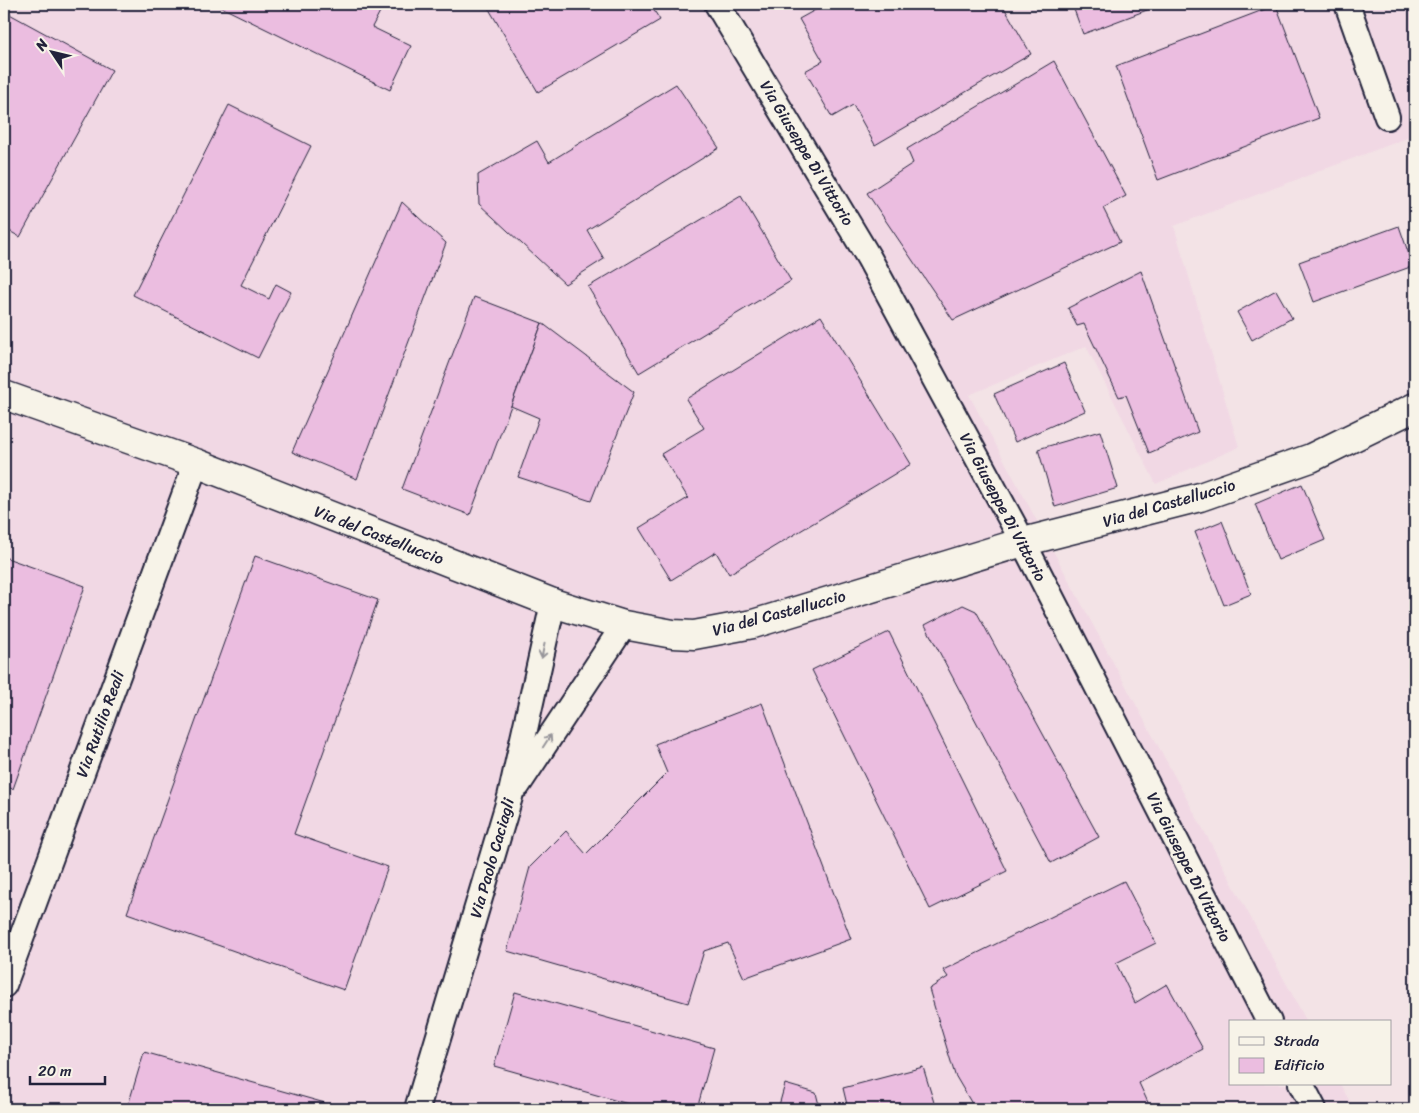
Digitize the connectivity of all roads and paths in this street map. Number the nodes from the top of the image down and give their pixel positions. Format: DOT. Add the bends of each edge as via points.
graph roads {
  1 [pos="718,4"];
  2 [pos="1347,4"];
  3 [pos="1387,117"];
  4 [pos="4,394"];
  5 [pos="1415,407"];
  6 [pos="196,463"];
  7 [pos="1023,542"];
  8 [pos="553,603"];
  9 [pos="624,625"];
  10 [pos="510,796"];
  11 [pos="4,985"];
  12 [pos="1268,1020"];
  13 [pos="1302,1086"];
  14 [pos="417,1109"];
  15 [pos="1314,1109"];
  1 -- 7 [label="street, Via Giuseppe Di Vittorio" via="869,258"];
  2 -- 3 [label="street"];
  4 -- 6 [label="street, Via del Castelluccio"];
  5 -- 7 [label="street, Via del Castelluccio" via="1311,458 1218,490"];
  6 -- 8 [label="street, Via del Castelluccio"];
  6 -- 11 [label="street, Via Rutilio Reali"];
  7 -- 9 [label="street, Via del Castelluccio" via="753,624 715,632 674,634"];
  7 -- 12 [label="street, Via Giuseppe Di Vittorio"];
  8 -- 9 [label="street, Via del Castelluccio"];
  8 -- 10 [label="street, Via Paolo Caciagli, one-way"];
  10 -- 9 [label="street, one-way"];
  10 -- 14 [label="street, Via Paolo Caciagli"];
  13 -- 15 [label="street"];
}
